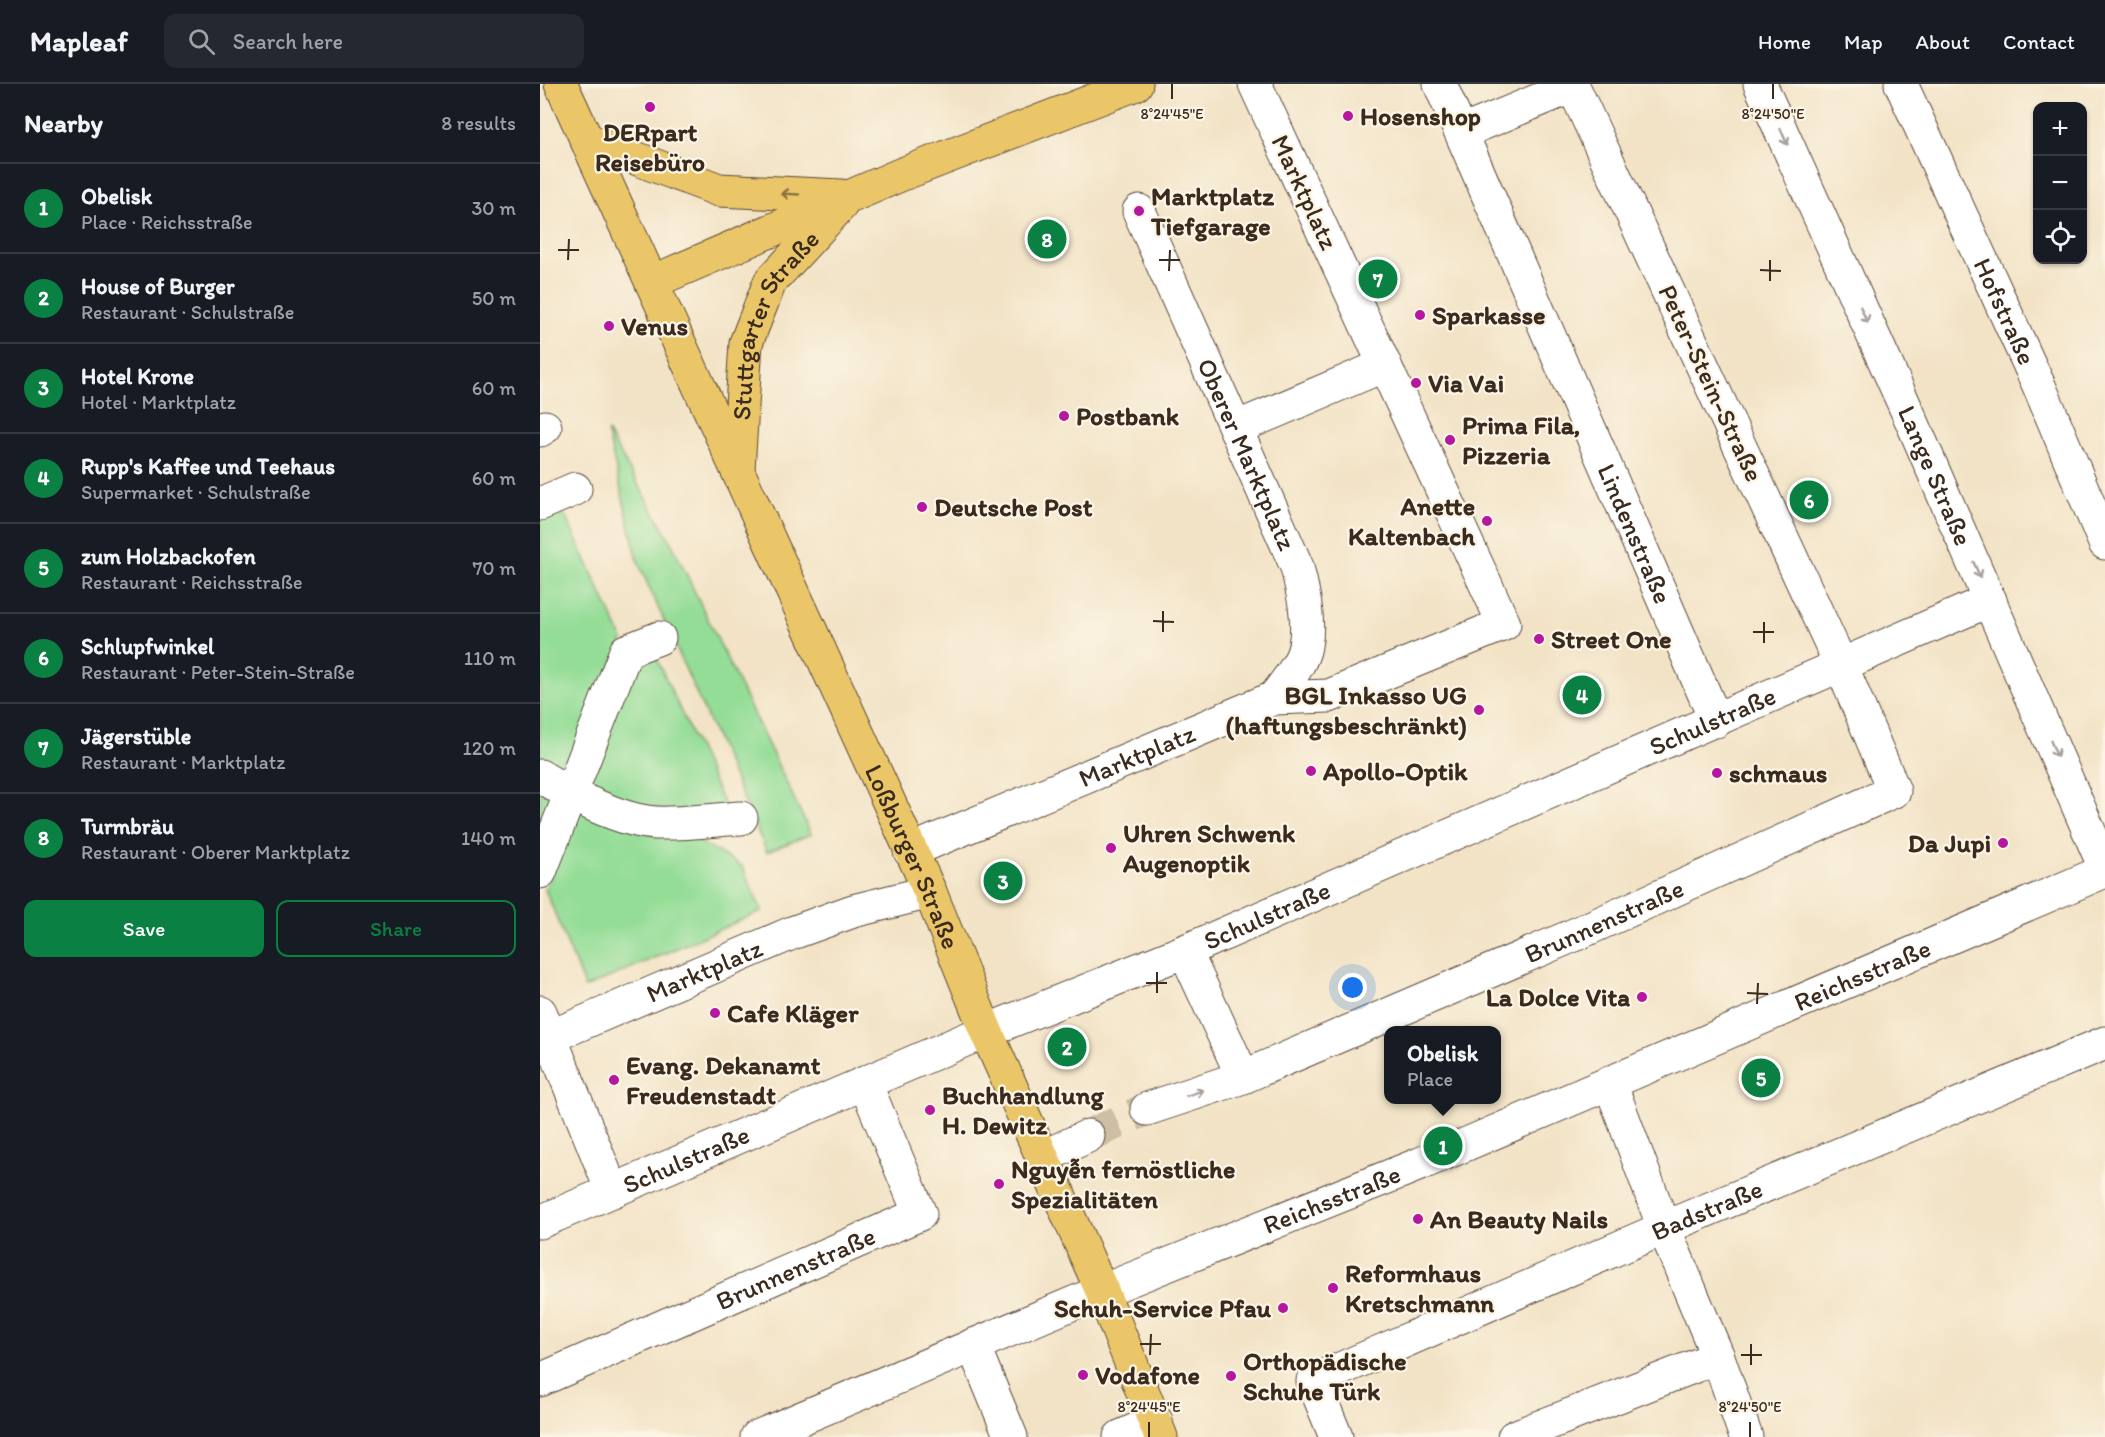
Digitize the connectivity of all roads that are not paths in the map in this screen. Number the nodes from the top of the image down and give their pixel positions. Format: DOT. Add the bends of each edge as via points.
graph roads {
  1 [pos="561,84"];
  2 [pos="1136,84"];
  3 [pos="1255,84"];
  4 [pos="1440,84"];
  5 [pos="1760,84"];
  6 [pos="1901,84"];
  7 [pos="1462,132"];
  8 [pos="588,140"];
  9 [pos="849,197"];
  10 [pos="1139,212"];
  11 [pos="652,282"];
  12 [pos="1385,365"];
  13 [pos="1236,429"];
  14 [pos="738,471"];
  15 [pos="575,489"];
  16 [pos="540,504"];
  17 [pos="2105,543"];
  18 [pos="1989,600"];
  19 [pos="659,638"];
  20 [pos="1841,665"];
  21 [pos="1274,698"];
  22 [pos="1716,721"];
  23 [pos="540,776"];
  24 [pos="1894,791"];
  25 [pos="568,794"];
  26 [pos="741,818"];
  27 [pos="910,851"];
  28 [pos="2105,870"];
  29 [pos="540,872"];
  30 [pos="930,892"];
  31 [pos="1185,951"];
  32 [pos="545,1024"];
  33 [pos="986,1030"];
  34 [pos="2105,1043"];
  35 [pos="1243,1077"];
  36 [pos="865,1083"];
  37 [pos="1610,1083"];
  38 [pos="1147,1109"];
  39 [pos="1088,1136"];
  40 [pos="1042,1157"];
  41 [pos="612,1191"];
  42 [pos="540,1222"];
  43 [pos="1664,1228"];
  44 [pos="1102,1291"];
  45 [pos="973,1345"];
  46 [pos="1718,1357"];
  47 [pos="540,1380"];
  48 [pos="1158,1429"];
  49 [pos="757,1437"];
  50 [pos="1011,1437"];
  51 [pos="1120,1437"];
  52 [pos="1336,1437"];
  53 [pos="1514,1437"];
  54 [pos="1746,1437"];
  1 -- 8 [label="main road, Loßburger Straße"];
  2 -- 9 [label="main road, Stuttgarter Straße"];
  3 -- 12 [label="street, Marktplatz"];
  4 -- 7 [label="street, Lindenstraße"];
  5 -- 18 [label="street, Lange Straße, one-way"];
  6 -- 17 [label="street, Hofstraße" via="2040,388"];
  7 -- 20 [label="street, Peter-Stein-Straße" via="1573,86"];
  7 -- 22 [label="street, Lindenstraße"];
  9 -- 8 [label="main road, Stuttgarter Straße, one-way" via="719,190"];
  8 -- 11 [label="main road, Loßburger Straße"];
  9 -- 11 [label="main road, Stuttgarter Straße"];
  9 -- 14 [label="main road, Stuttgarter Straße" via="770,282 746,343"];
  10 -- 13 [label="street, Oberer Marktplatz"];
  11 -- 14 [label="main road, Loßburger Straße"];
  12 -- 13 [label="street"];
  12 -- 21 [label="street, Marktplatz" via="1504,624 1329,696"];
  13 -- 21 [label="street, Oberer Marktplatz" via="1297,567 1305,599 1305,647"];
  14 -- 27 [label="main road, Loßburger Straße"];
  15 -- 16 [label="street"];
  18 -- 20 [label="street, Schulstraße"];
  18 -- 28 [label="street, Lange Straße, one-way"];
  19 -- 25 [label="street" via="626,651"];
  20 -- 22 [label="street, Schulstraße"];
  20 -- 24 [label="street, Peter-Stein-Straße"];
  21 -- 27 [label="street, Marktplatz"];
  22 -- 31 [label="street, Schulstraße"];
  23 -- 25 [label="street"];
  24 -- 35 [label="street, Brunnenstraße" via="1574,935"];
  25 -- 26 [label="street" via="631,818 656,823"];
  25 -- 29 [label="street"];
  27 -- 30 [label="main road, Loßburger Straße"];
  28 -- 37 [label="street, Reichsstraße"];
  30 -- 32 [label="street, Marktplatz" via="852,911"];
  30 -- 33 [label="main road, Loßburger Straße"];
  31 -- 33 [label="street, Schulstraße"];
  31 -- 35 [label="street"];
  32 -- 41 [label="street, Marktplatz"];
  33 -- 36 [label="street, Schulstraße"];
  33 -- 40 [label="main road, Loßburger Straße"];
  34 -- 43 [label="street, Badstraße"];
  38 -- 35 [label="street, Brunnenstraße, one-way"];
  36 -- 41 [label="street, Schulstraße"];
  36 -- 47 [label="street, Brunnenstraße" via="920,1214"];
  37 -- 43 [label="street"];
  37 -- 44 [label="street, Reichsstraße"];
  39 -- 40 [label="street"];
  40 -- 44 [label="main road, Loßburger Straße"];
  41 -- 42 [label="street, Schulstraße"];
  43 -- 46 [label="street"];
  43 -- 52 [label="street, Badstraße" via="1313,1381"];
  44 -- 45 [label="street, Reichsstraße"];
  44 -- 48 [label="main road, Loßburger Straße"];
  45 -- 49 [label="street, Reichsstraße"];
  45 -- 50 [label="street"];
  46 -- 53 [label="street"];
  46 -- 54 [label="street"];
  48 -- 51 [label="street"];
}
